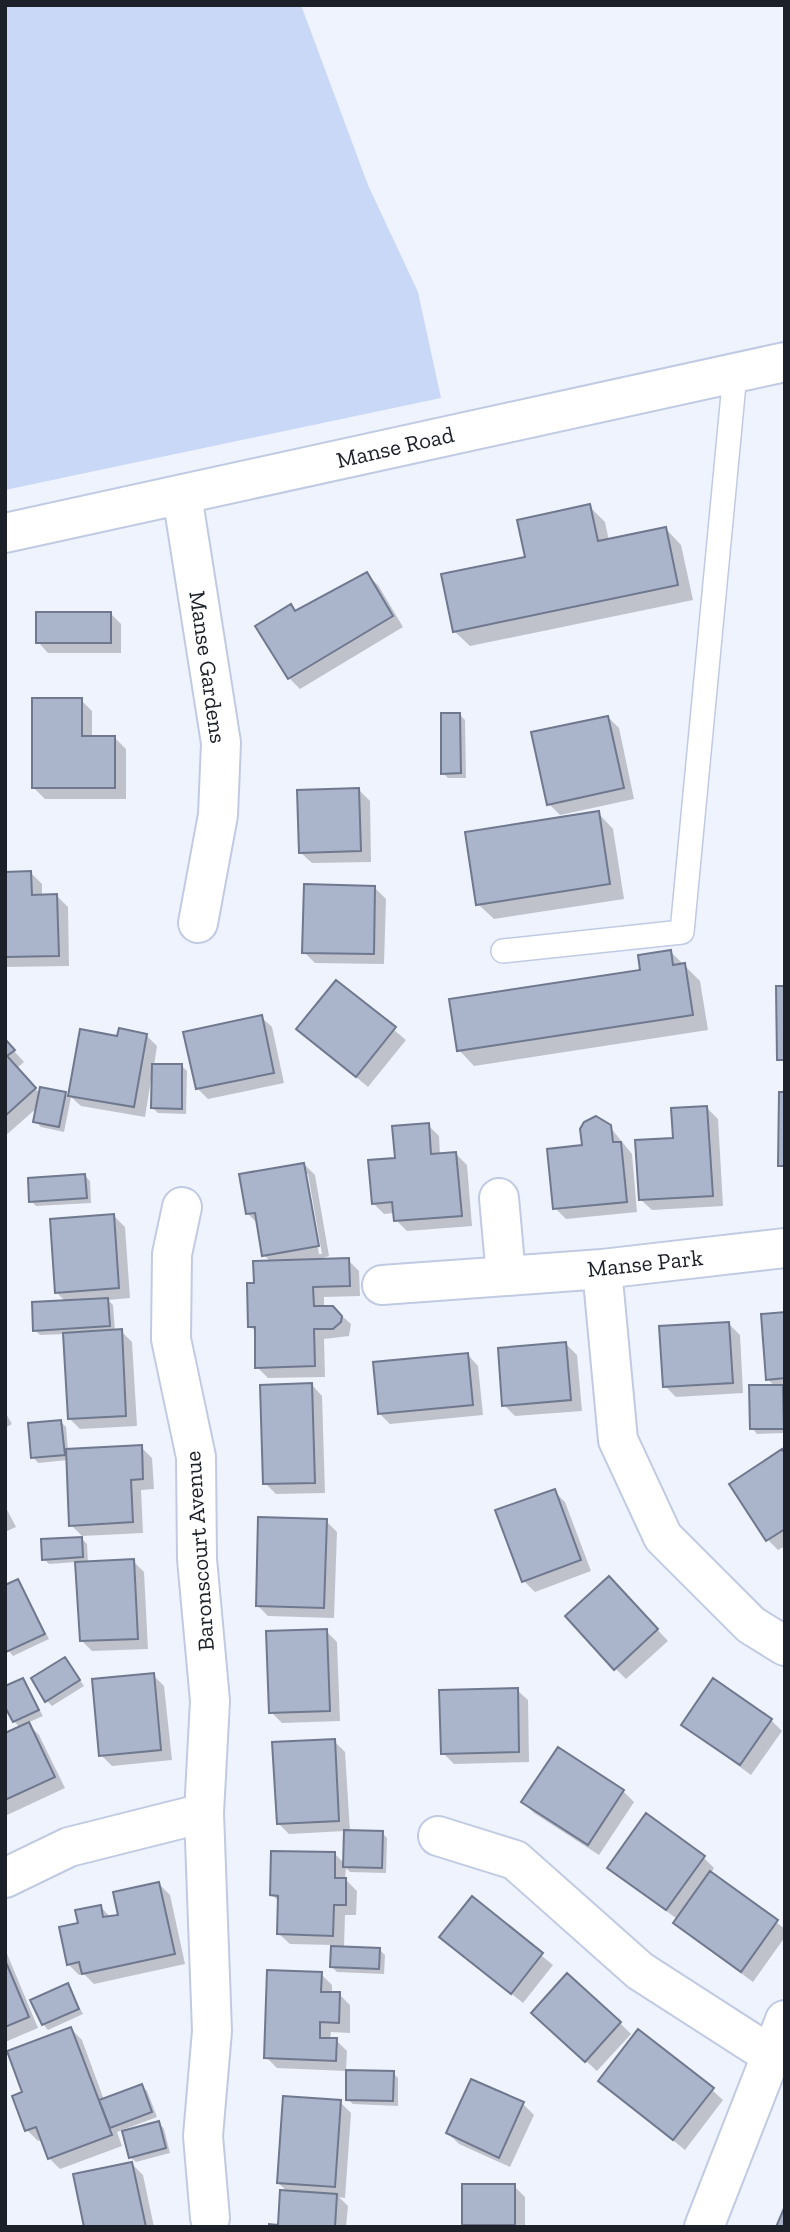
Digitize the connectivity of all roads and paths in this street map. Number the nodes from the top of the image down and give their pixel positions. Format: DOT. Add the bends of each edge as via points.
graph roads {
  1 [pos="785,362"];
  2 [pos="735,373"];
  3 [pos="182,495"];
  4 [pos="5,533"];
  5 [pos="198,923"];
  6 [pos="503,951"];
  7 [pos="499,1198"];
  8 [pos="182,1207"];
  9 [pos="785,1248"];
  10 [pos="602,1269"];
  11 [pos="506,1276"];
  12 [pos="382,1285"];
  13 [pos="785,1646"];
  14 [pos="204,1813"];
  15 [pos="438,1836"];
  16 [pos="5,1878"];
  17 [pos="785,2020"];
  18 [pos="769,2054"];
  19 [pos="210,2218"];
  20 [pos="704,2227"];
  1 -- 2 [label="street, Manse Road"];
  2 -- 3 [label="street, Manse Road"];
  2 -- 6 [label="lane" via="682,932"];
  3 -- 4 [label="street, Manse Road"];
  3 -- 5 [label="street, Manse Gardens" via="221,743 218,816"];
  7 -- 11 [label="street"];
  8 -- 14 [label="street, Baronscourt Avenue" via="172,1254 171,1339 196,1457 197,1559 210,1701"];
  9 -- 10 [label="street, Manse Park"];
  10 -- 11 [label="street, Manse Park"];
  10 -- 13 [label="street" via="618,1440 663,1537 751,1625"];
  11 -- 12 [label="street, Manse Park"];
  14 -- 16 [label="street" via="69,1847"];
  14 -- 19 [label="street, Baronscourt Avenue" via="212,2031 203,2136"];
  15 -- 18 [label="street" via="515,1860 640,1971"];
  17 -- 18 [label="street"];
  18 -- 20 [label="street"];
}
